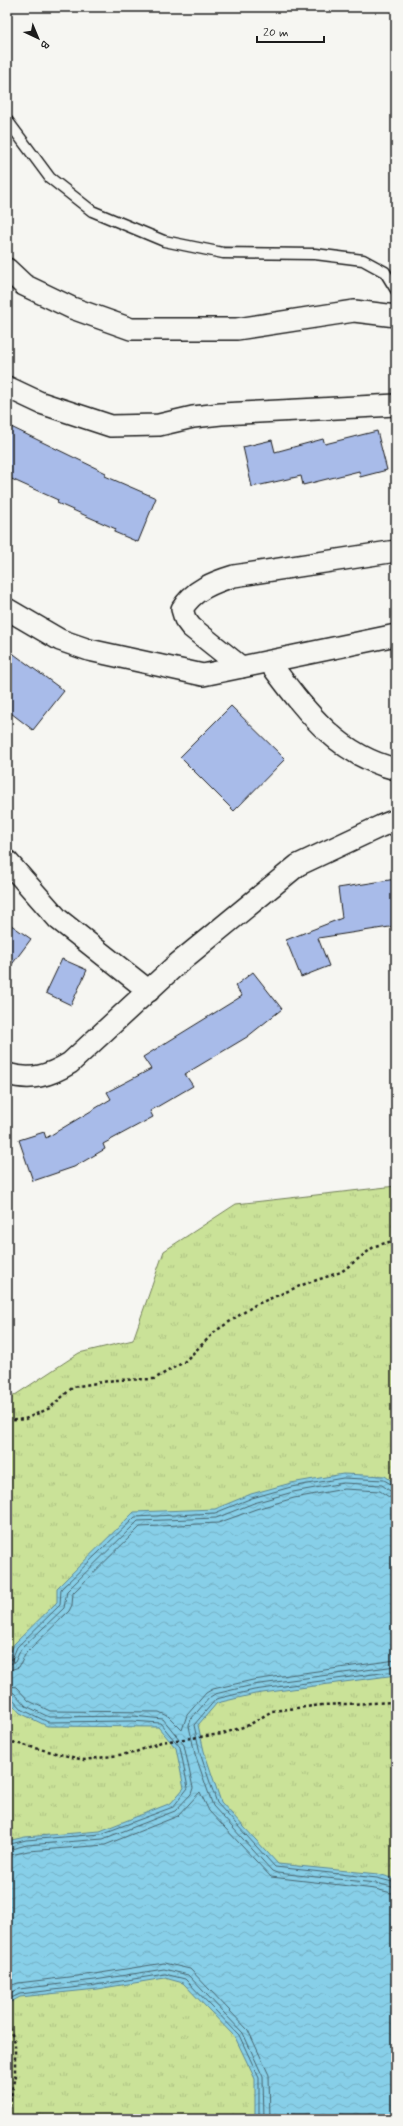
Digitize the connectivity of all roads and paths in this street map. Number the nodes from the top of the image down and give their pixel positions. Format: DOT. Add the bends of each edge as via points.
graph roads {
  1 [pos="7,120"];
  2 [pos="7,269"];
  3 [pos="396,290"];
  4 [pos="396,316"];
  5 [pos="7,387"];
  6 [pos="396,405"];
  7 [pos="396,550"];
  8 [pos="7,609"];
  9 [pos="396,635"];
  10 [pos="269,662"];
  11 [pos="241,667"];
  12 [pos="396,769"];
  13 [pos="396,820"];
  14 [pos="7,861"];
  15 [pos="149,991"];
  16 [pos="7,1074"];
  17 [pos="396,1240"];
  18 [pos="7,1421"];
  19 [pos="396,1702"];
  20 [pos="7,1741"];
  21 [pos="7,2022"];
  22 [pos="7,2118"];
  1 -- 3 [label="lane" via="50,178 92,211 164,241 223,253 315,254 363,260 385,272"];
  2 -- 4 [label="street" via="24,285 72,308 131,329 237,329 354,311"];
  5 -- 6 [label="street" via="41,403 111,426 159,425 220,414"];
  7 -- 11 [label="street" via="234,576 196,593 187,600 182,609 185,619 191,627"];
  8 -- 11 [label="street" via="60,640 89,650 203,675"];
  9 -- 10 [label="street"];
  10 -- 11 [label="street"];
  10 -- 12 [label="street" via="301,704 344,746 380,765"];
  13 -- 15 [label="street" via="298,864 176,965"];
  14 -- 15 [label="street" via="58,919"];
  15 -- 16 [label="street" via="99,1038 56,1072 33,1078"];
  17 -- 18 [label="path" via="375,1246 341,1272 302,1285 254,1306 217,1330 184,1362 154,1379 116,1380 73,1387 50,1408 26,1419"];
  19 -- 20 [label="path" via="322,1705 272,1712 249,1725 222,1734 161,1742 133,1753 84,1760"];
  21 -- 22 [label="path" via="14,2042 15,2068"];
}
